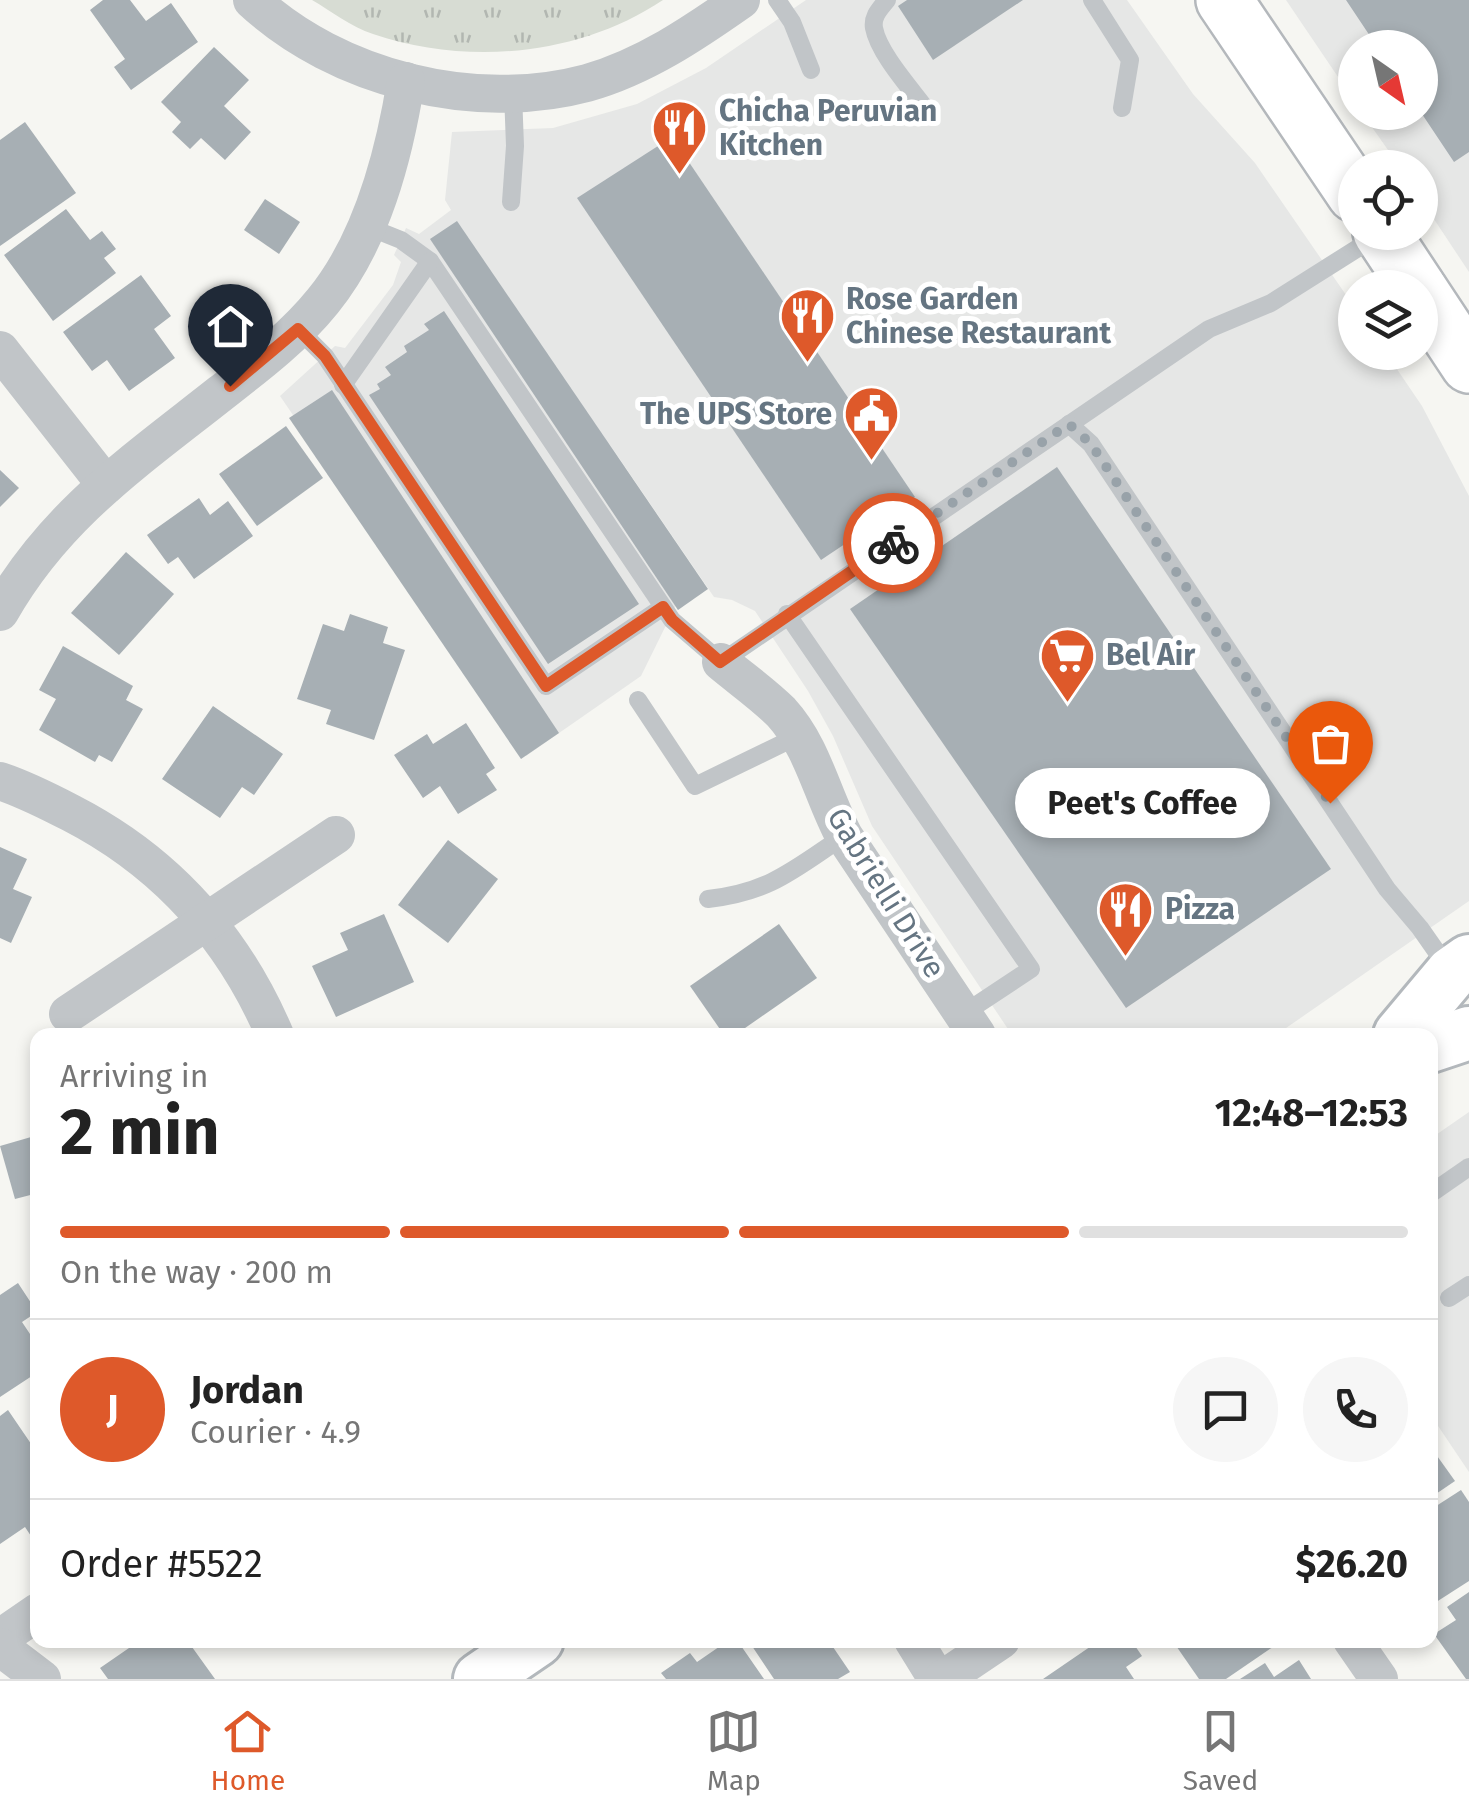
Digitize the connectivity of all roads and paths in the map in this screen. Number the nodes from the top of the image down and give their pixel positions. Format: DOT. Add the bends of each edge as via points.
graph roads {
  1 [pos="252,0"];
  2 [pos="742,0"];
  3 [pos="777,0"];
  4 [pos="887,0"];
  5 [pos="1092,0"];
  6 [pos="1224,0"];
  7 [pos="811,70"];
  8 [pos="406,81"];
  9 [pos="513,94"];
  10 [pos="1122,108"];
  11 [pos="931,116"];
  12 [pos="1338,169"];
  13 [pos="511,202"];
  14 [pos="366,226"];
  15 [pos="1354,250"];
  16 [pos="430,261"];
  17 [pos="1438,318"];
  18 [pos="298,329"];
  19 [pos="0,350"];
  20 [pos="1469,365"];
  21 [pos="343,385"];
  22 [pos="1069,424"];
  23 [pos="106,484"];
  24 [pos="663,607"];
  25 [pos="0,612"];
  26 [pos="787,614"];
  27 [pos="720,662"];
  28 [pos="638,700"];
  29 [pos="798,736"];
  30 [pos="0,782"];
  31 [pos="336,835"];
  32 [pos="844,836"];
  33 [pos="708,899"];
  34 [pos="209,920"];
  35 [pos="1460,967"];
  36 [pos="68,1014"];
  37 [pos="970,1025"];
  38 [pos="271,1028"];
  39 [pos="1406,1028"];
  40 [pos="1469,1034"];
  41 [pos="1438,1044"];
  42 [pos="1469,1168"];
  43 [pos="1438,1189"];
  44 [pos="1469,1285"];
  45 [pos="1449,1298"];
  46 [pos="30,1617"];
  47 [pos="0,1638"];
  48 [pos="0,1647"];
  49 [pos="525,1648"];
  50 [pos="919,1648"];
  51 [pos="988,1648"];
  52 [pos="1358,1648"];
  53 [pos="0,1666"];
  54 [pos="4,1679"];
  55 [pos="42,1679"];
  56 [pos="480,1679"];
  57 [pos="940,1679"];
  58 [pos="1379,1679"];
  1 -- 8 [label="street" via="315,45"];
  2 -- 9 [label="street" via="627,68"];
  3 -- 7 [label="lane"];
  4 -- 11 [label="lane" via="874,28"];
  5 -- 10 [label="lane" via="1130,60"];
  6 -- 12 [label="main road"];
  8 -- 9 [label="street"];
  8 -- 14 [label="street"];
  9 -- 13 [label="lane"];
  14 -- 16 [label="lane"];
  14 -- 18 [label="street" via="336,282"];
  15 -- 22 [label="lane" via="1271,302 1209,330"];
  16 -- 21 [label="lane"];
  16 -- 24 [label="lane"];
  17 -- 20 [label="main road"];
  18 -- 21 [label="lane"];
  18 -- 23 [label="street"];
  19 -- 23 [label="street"];
  21 -- 24 [label="lane" via="546,686"];
  22 -- 26 [label="lane"];
  22 -- 35 [label="lane" via="1091,444 1387,889"];
  23 -- 25 [label="street" via="46,542"];
  24 -- 27 [label="lane"];
  26 -- 27 [label="lane"];
  26 -- 37 [label="lane" via="1031,968"];
  27 -- 29 [label="street, Gabrielli Drive" via="780,711"];
  28 -- 29 [label="lane" via="696,786"];
  29 -- 32 [label="street, Gabrielli Drive"];
  30 -- 34 [label="street" via="106,831 152,864"];
  31 -- 34 [label="street"];
  32 -- 33 [label="lane" via="756,891"];
  32 -- 37 [label="street, Gabrielli Drive"];
  34 -- 36 [label="street"];
  34 -- 38 [label="street"];
  35 -- 39 [label="main road"];
  40 -- 41 [label="main road"];
  42 -- 43 [label="lane"];
  44 -- 45 [label="lane"];
  46 -- 47 [label="street"];
  48 -- 55 [label="street"];
  49 -- 56 [label="main road"];
  50 -- 57 [label="street"];
  51 -- 57 [label="street"];
  52 -- 58 [label="street"];
  53 -- 54 [label="street"];
}
